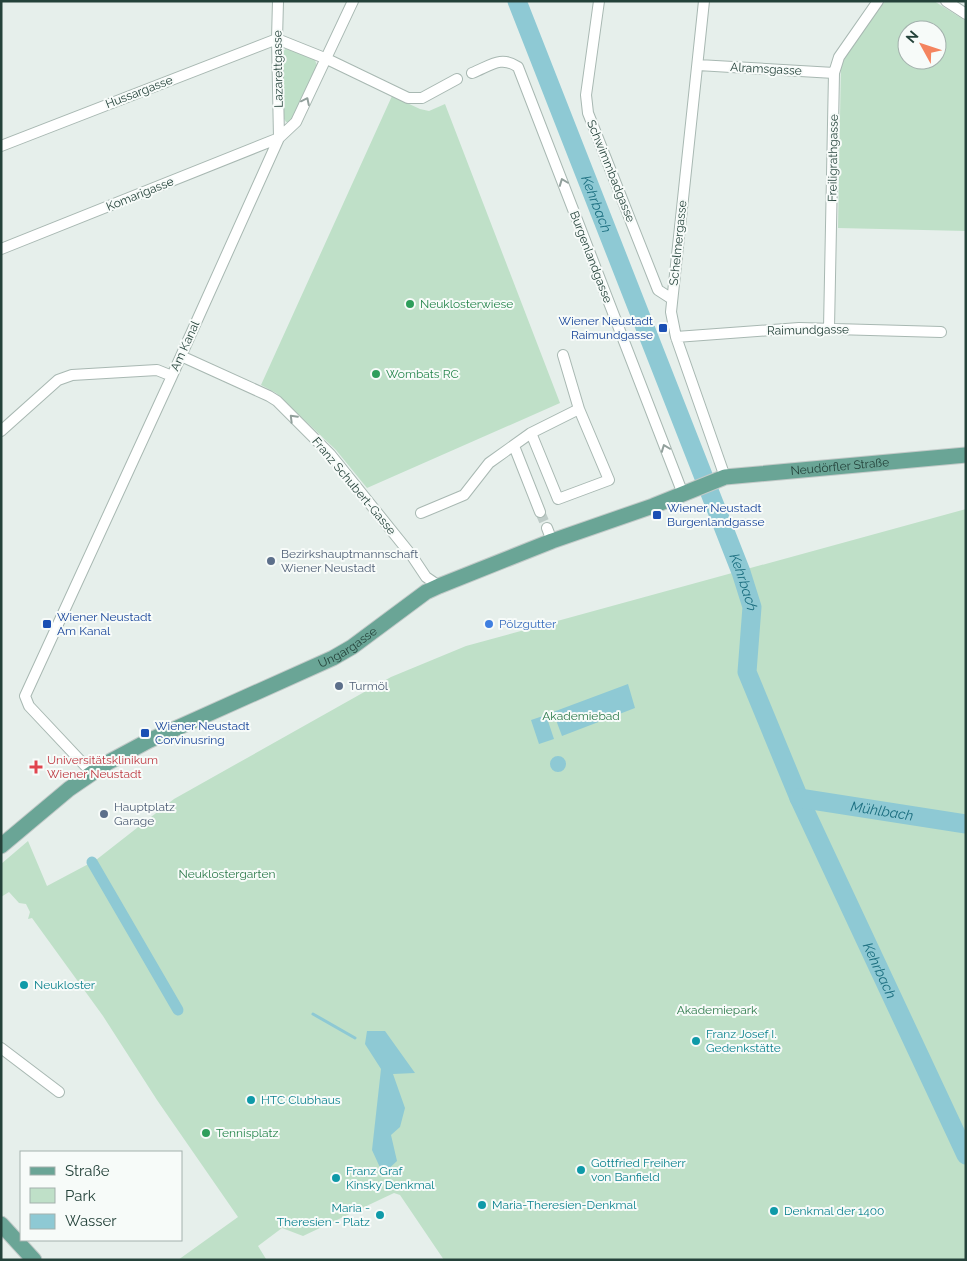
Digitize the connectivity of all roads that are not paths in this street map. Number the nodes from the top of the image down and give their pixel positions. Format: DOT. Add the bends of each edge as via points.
graph roads {
  1 [pos="278,1"];
  2 [pos="353,1"];
  3 [pos="599,1"];
  4 [pos="704,1"];
  5 [pos="878,1"];
  6 [pos="946,1"];
  7 [pos="966,14"];
  8 [pos="276,39"];
  9 [pos="327,59"];
  10 [pos="698,65"];
  11 [pos="472,73"];
  12 [pos="834,73"];
  13 [pos="452,82"];
  14 [pos="279,138"];
  15 [pos="1,146"];
  16 [pos="1,249"];
  17 [pos="672,299"];
  18 [pos="829,328"];
  19 [pos="941,332"];
  20 [pos="676,337"];
  21 [pos="563,355"];
  22 [pos="181,356"];
  23 [pos="172,376"];
  24 [pos="579,409"];
  25 [pos="1,431"];
  26 [pos="531,433"];
  27 [pos="514,446"];
  28 [pos="966,455"];
  29 [pos="713,482"];
  30 [pos="683,494"];
  31 [pos="540,512"];
  32 [pos="421,513"];
  33 [pos="439,586"];
  34 [pos="92,773"];
  35 [pos="1,846"];
  36 [pos="1,1048"];
  37 [pos="59,1092"];
  38 [pos="1,1224"];
  39 [pos="34,1260"];
  1 -- 8 [label="street, Lazarettgasse"];
  2 -- 9 [label="street, Am Kanal"];
  3 -- 17 [label="street, Schwimmbadgasse" via="586,95 588,113 658,290"];
  4 -- 10 [label="street, Schelmergasse"];
  5 -- 12 [label="street, Freiligrathgasse" via="839,57"];
  6 -- 7 [label="street"];
  8 -- 9 [label="street"];
  8 -- 14 [label="street, Lazarettgasse"];
  8 -- 15 [label="street, Hussargasse"];
  9 -- 13 [label="street" via="408,98 422,98"];
  14 -- 9 [label="street, Am Kanal, one-way" via="296,122"];
  10 -- 12 [label="street, Alramsgasse"];
  10 -- 17 [label="street, Schelmergasse"];
  30 -- 11 [label="street, Burgenlandgasse, one-way" via="518,68 510,61 500,61"];
  12 -- 18 [label="street, Freiligrathgasse"];
  14 -- 16 [label="street, Komarigasse"];
  14 -- 22 [label="street, Am Kanal"];
  17 -- 20 [label="street, Schelmergasse" via="672,324"];
  18 -- 19 [label="street, Raimundgasse"];
  18 -- 20 [label="street, Raimundgasse"];
  20 -- 29 [label="street, Schelmergasse"];
  21 -- 24 [label="street"];
  22 -- 23 [label="street, Am Kanal"];
  33 -- 22 [label="street, Franz Schubert-Gasse, one-way" via="426,577 330,454 277,402"];
  23 -- 25 [label="street" via="156,370 72,375 58,380"];
  23 -- 34 [label="street, Am Kanal" via="25,696 29,706"];
  24 -- 26 [label="street"];
  24 -- 26 [label="street" via="609,480 558,499"];
  26 -- 27 [label="street"];
  27 -- 31 [label="street"];
  27 -- 32 [label="street" via="489,463 464,496"];
  28 -- 29 [label="main road, Neudörfler Straße"];
  29 -- 30 [label="main road, Ungargasse"];
  30 -- 33 [label="main road, Ungargasse" via="653,506 549,535"];
  33 -- 34 [label="main road, Ungargasse" via="333,658 148,741"];
  34 -- 35 [label="main road, Ungargasse"];
  36 -- 37 [label="street"];
  38 -- 39 [label="main road"];
}
